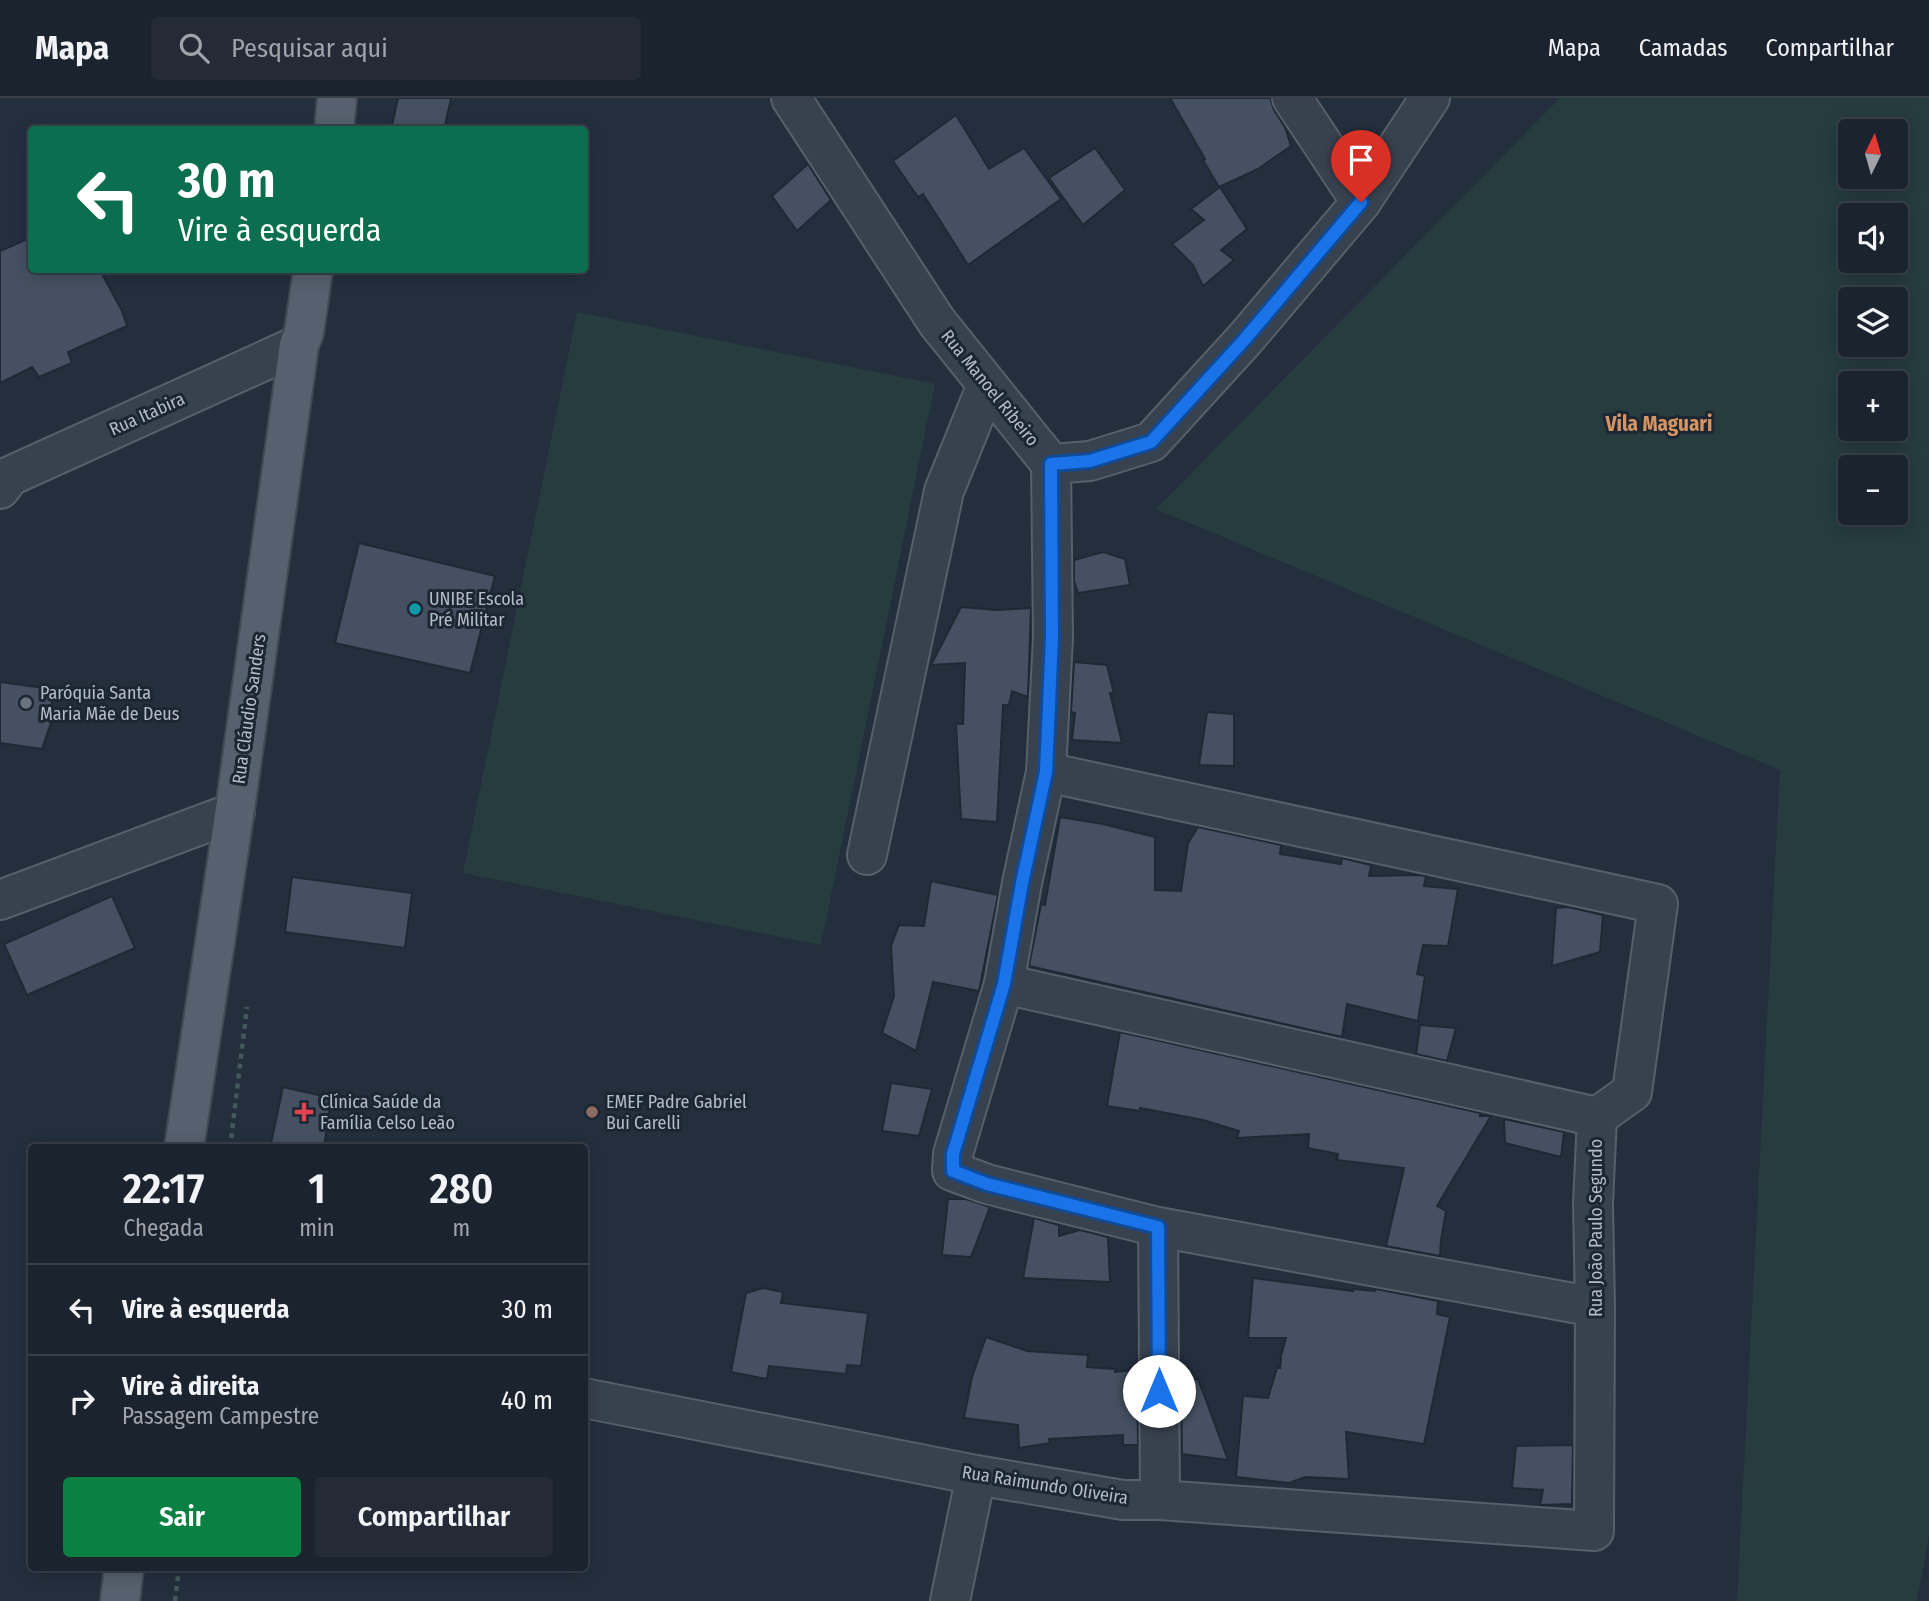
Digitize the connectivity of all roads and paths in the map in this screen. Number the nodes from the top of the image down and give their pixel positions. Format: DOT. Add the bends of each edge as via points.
graph roads {
  1 [pos="337,98"];
  2 [pos="791,98"];
  3 [pos="1292,98"];
  4 [pos="1430,98"];
  5 [pos="334,126"];
  6 [pos="1361,202"];
  7 [pos="313,273"];
  8 [pos="299,345"];
  9 [pos="987,385"];
  10 [pos="1051,464"];
  11 [pos="0,489"];
  12 [pos="1046,772"];
  13 [pos="234,812"];
  14 [pos="867,855"];
  15 [pos="0,900"];
  16 [pos="1004,984"];
  17 [pos="1597,1117"];
  18 [pos="185,1144"];
  19 [pos="1158,1227"];
  20 [pos="1595,1307"];
  21 [pos="588,1399"];
  22 [pos="976,1475"];
  23 [pos="1160,1500"];
  24 [pos="1594,1531"];
  25 [pos="124,1571"];
  26 [pos="178,1571"];
  27 [pos="120,1601"];
  28 [pos="174,1601"];
  29 [pos="950,1601"];
  1 -- 5 [label="main road"];
  2 -- 9 [label="street, Rua Manoel Ribeiro" via="937,321"];
  3 -- 6 [label="street"];
  4 -- 6 [label="street, Rua Manoel Ribeiro"];
  6 -- 10 [label="street, Rua Manoel Ribeiro" via="1151,442 1090,461"];
  7 -- 8 [label="main road, Rua Cláudio Sanders"];
  8 -- 11 [label="street, Rua Itabira" via="10,477"];
  8 -- 13 [label="main road, Rua Cláudio Sanders"];
  9 -- 10 [label="street, Rua Manoel Ribeiro"];
  9 -- 14 [label="street" via="944,491"];
  10 -- 12 [label="street" via="1052,638"];
  12 -- 16 [label="street"];
  12 -- 17 [label="street, Rua João Paulo Segundo" via="1658,904 1632,1092"];
  13 -- 15 [label="street"];
  13 -- 18 [label="main road, Rua Cláudio Sanders"];
  16 -- 17 [label="street"];
  16 -- 19 [label="street" via="953,1154 953,1171 987,1184"];
  17 -- 20 [label="street, Rua João Paulo Segundo" via="1592,1204"];
  19 -- 20 [label="street"];
  19 -- 23 [label="street"];
  20 -- 24 [label="street, Rua João Paulo Segundo"];
  21 -- 22 [label="street, Rua Raimundo Oliveira"];
  22 -- 23 [label="street, Rua Raimundo Oliveira" via="1123,1500"];
  22 -- 29 [label="street"];
  23 -- 24 [label="street, Rua Raimundo Oliveira"];
  25 -- 27 [label="main road"];
  26 -- 28 [label="path"];
}
